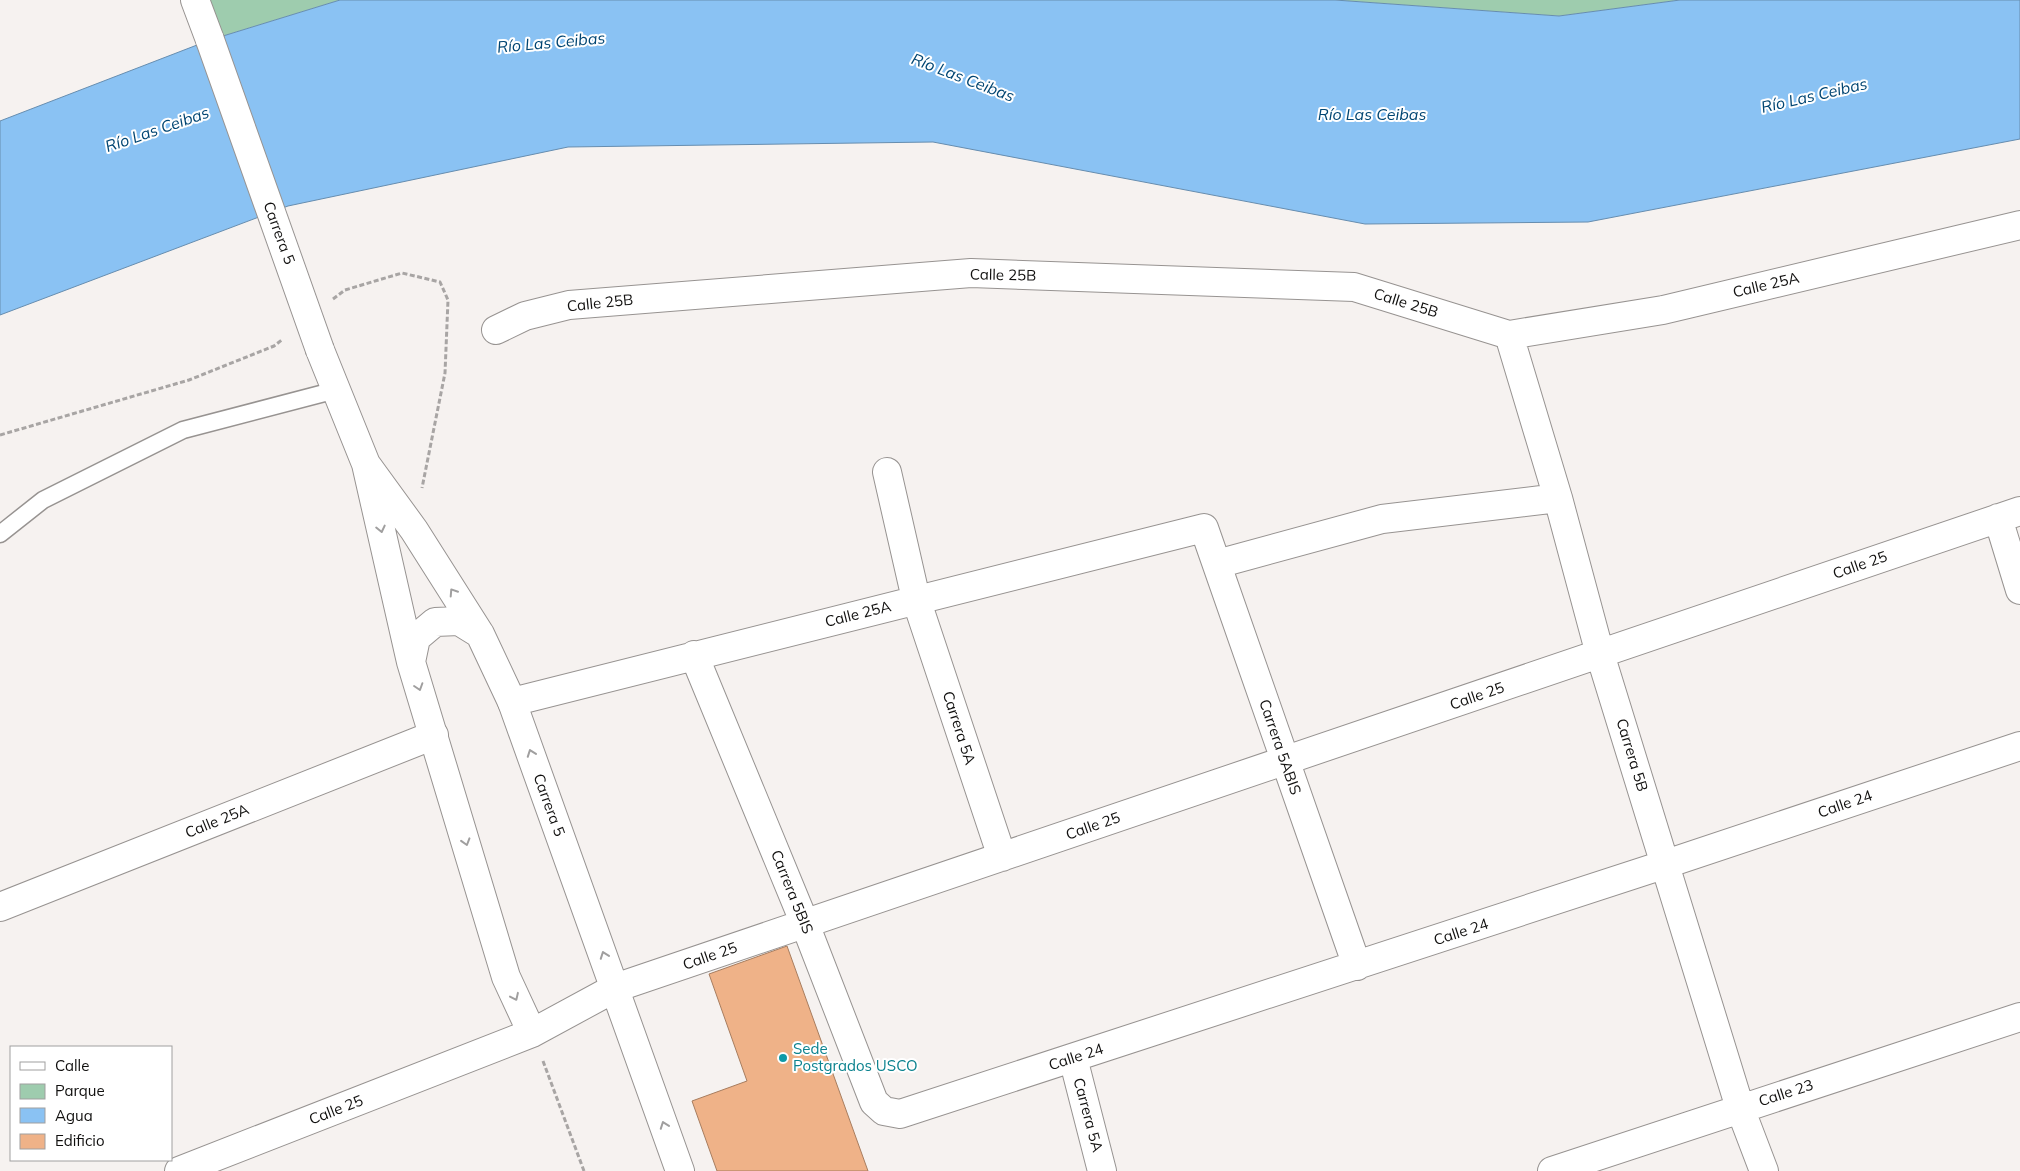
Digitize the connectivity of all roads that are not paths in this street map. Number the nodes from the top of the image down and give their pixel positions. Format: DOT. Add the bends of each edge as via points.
graph roads {
  1 [pos="195,0"];
  2 [pos="2020,225"];
  3 [pos="496,330"];
  4 [pos="1509,335"];
  5 [pos="336,390"];
  6 [pos="366,464"];
  7 [pos="887,472"];
  8 [pos="1558,498"];
  9 [pos="2009,515"];
  10 [pos="1204,528"];
  11 [pos="0,534"];
  12 [pos="1216,564"];
  13 [pos="2020,590"];
  14 [pos="916,599"];
  15 [pos="480,634"];
  16 [pos="1600,654"];
  17 [pos="694,656"];
  18 [pos="411,662"];
  19 [pos="512,702"];
  20 [pos="434,735"];
  21 [pos="2020,746"];
  22 [pos="1285,760"];
  23 [pos="1002,856"];
  24 [pos="1666,864"];
  25 [pos="0,907"];
  26 [pos="805,924"];
  27 [pos="1357,966"];
  28 [pos="615,988"];
  29 [pos="2020,1017"];
  30 [pos="532,1033"];
  31 [pos="1073,1058"];
  32 [pos="1740,1108"];
  33 [pos="900,1114"];
  34 [pos="179,1171"];
  35 [pos="680,1171"];
  36 [pos="1102,1171"];
  37 [pos="1552,1171"];
  38 [pos="1764,1171"];
  1 -- 5 [label="street, Carrera 5, bridge"];
  2 -- 4 [label="street, Calle 25A" via="1663,310"];
  3 -- 4 [label="street, Calle 25B" via="525,316 569,305 971,274 1354,287"];
  4 -- 8 [label="street, Carrera 5B"];
  5 -- 6 [label="street, Carrera 5"];
  5 -- 11 [label="lane" via="183,430 43,500"];
  15 -- 6 [label="street, Carrera 5, one-way" via="414,530"];
  6 -- 18 [label="street, Carrera 5, one-way"];
  7 -- 14 [label="street, Carrera 5A"];
  8 -- 12 [label="street" via="1382,519"];
  8 -- 16 [label="street, Carrera 5B"];
  9 -- 13 [label="street"];
  9 -- 16 [label="street, Calle 25"];
  10 -- 12 [label="street, Carrera 5ABIS"];
  10 -- 14 [label="street, Calle 25A"];
  12 -- 22 [label="street, Carrera 5ABIS"];
  14 -- 17 [label="street, Calle 25A"];
  14 -- 23 [label="street, Carrera 5A"];
  15 -- 18 [label="street" via="460,621 435,622 416,638"];
  15 -- 19 [label="street, Carrera 5"];
  16 -- 22 [label="street, Calle 25"];
  16 -- 24 [label="street, Carrera 5B"];
  17 -- 19 [label="street, Calle 25A"];
  17 -- 26 [label="street, Carrera 5BIS"];
  18 -- 20 [label="street, Carrera 5, one-way"];
  28 -- 19 [label="street, Carrera 5, one-way"];
  20 -- 25 [label="street, Calle 25A"];
  20 -- 30 [label="street, Carrera 5, one-way" via="506,977"];
  21 -- 24 [label="street, Calle 24"];
  22 -- 23 [label="street, Calle 25"];
  22 -- 27 [label="street, Carrera 5ABIS"];
  23 -- 26 [label="street, Calle 25"];
  24 -- 27 [label="street, Calle 24"];
  24 -- 32 [label="street, Carrera 5B"];
  26 -- 28 [label="street, Calle 25"];
  26 -- 33 [label="street, Carrera 5BIS" via="874,1102 884,1111"];
  27 -- 31 [label="street, Calle 24"];
  28 -- 30 [label="street, Calle 25"];
  35 -- 28 [label="street, Carrera 5, one-way"];
  29 -- 32 [label="street, Calle 23"];
  30 -- 34 [label="street, Calle 25"];
  31 -- 33 [label="street, Calle 24"];
  31 -- 36 [label="street, Carrera 5A"];
  32 -- 37 [label="street, Calle 23"];
  32 -- 38 [label="street, Carrera 5B"];
}
